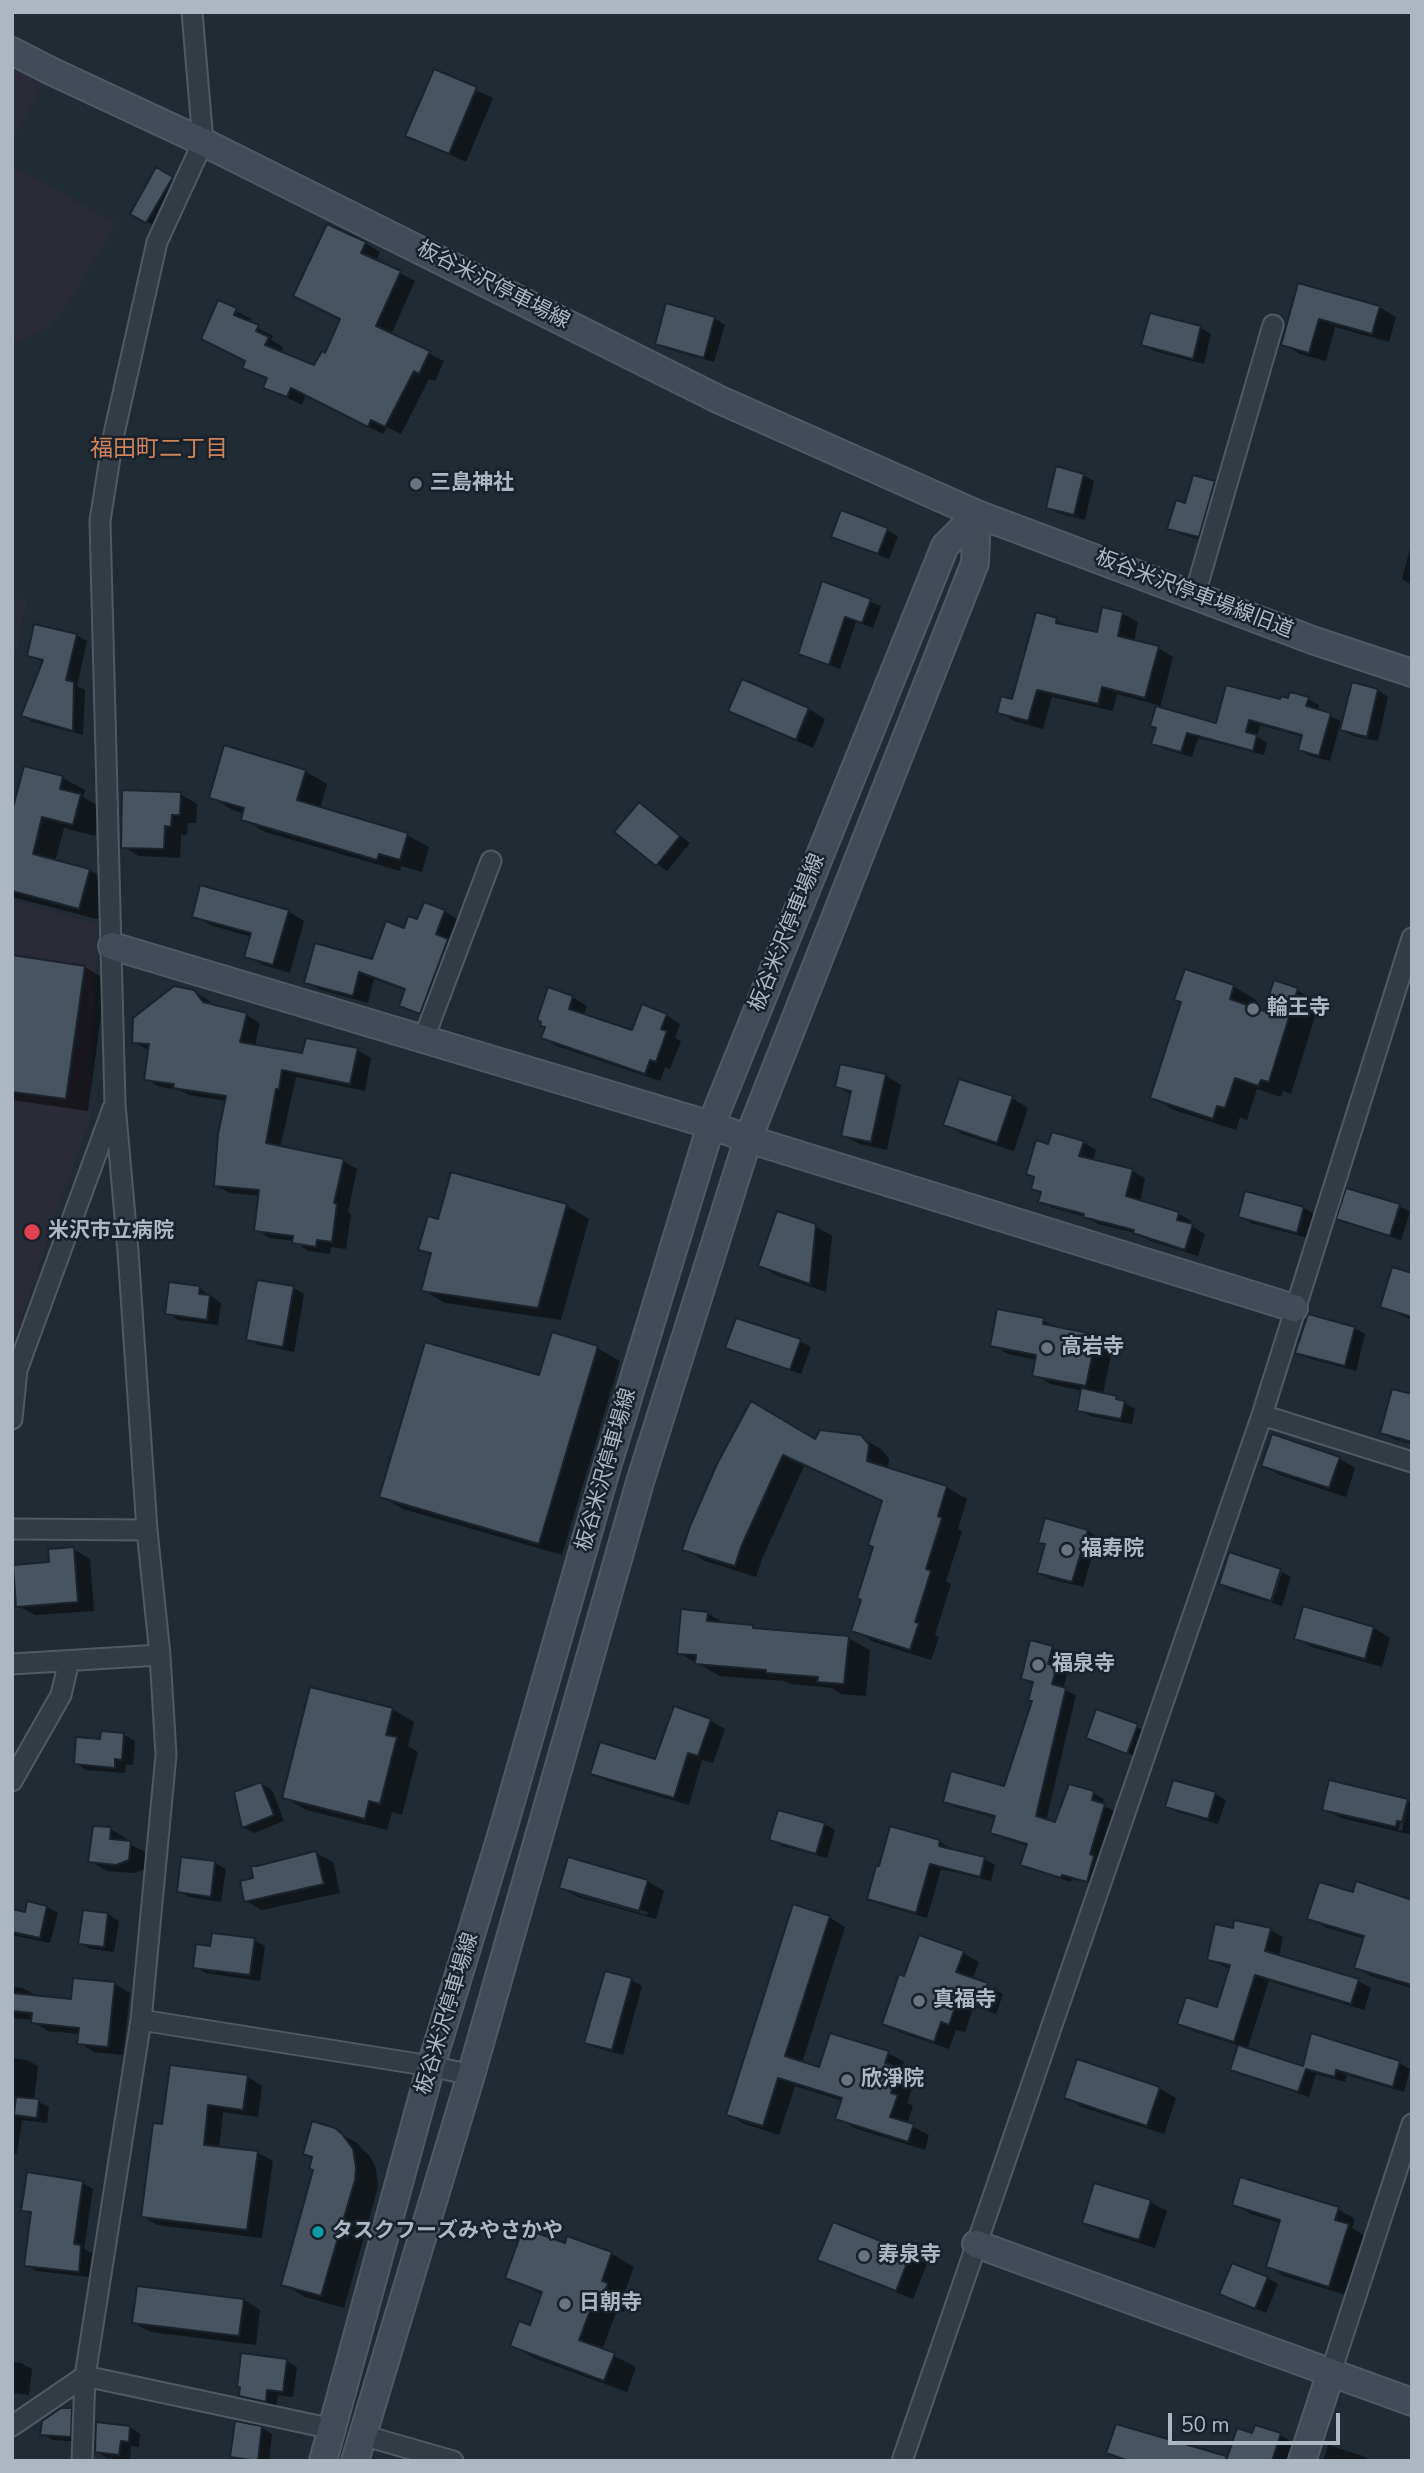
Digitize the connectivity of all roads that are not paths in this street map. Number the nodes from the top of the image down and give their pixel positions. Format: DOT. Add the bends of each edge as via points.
graph roads {
  1 [pos="192,12"];
  2 [pos="12,51"];
  3 [pos="203,142"];
  4 [pos="1273,325"];
  5 [pos="977,514"];
  6 [pos="1195,594"];
  7 [pos="1412,673"];
  8 [pos="491,861"];
  9 [pos="1412,938"];
  10 [pos="112,946"];
  11 [pos="424,1038"];
  12 [pos="115,1104"];
  13 [pos="711,1125"];
  14 [pos="748,1139"];
  15 [pos="1294,1308"];
  16 [pos="1262,1415"];
  17 [pos="12,1419"];
  18 [pos="1412,1462"];
  19 [pos="12,1529"];
  20 [pos="147,1530"];
  21 [pos="160,1655"];
  22 [pos="69,1661"];
  23 [pos="12,1664"];
  24 [pos="12,1781"];
  25 [pos="141,2020"];
  26 [pos="431,2066"];
  27 [pos="471,2075"];
  28 [pos="1412,2124"];
  29 [pos="976,2245"];
  30 [pos="1331,2372"];
  31 [pos="85,2376"];
  32 [pos="1412,2402"];
  33 [pos="12,2426"];
  34 [pos="333,2429"];
  35 [pos="362,2435"];
  36 [pos="82,2461"];
  37 [pos="323,2461"];
  38 [pos="355,2461"];
  39 [pos="453,2461"];
  40 [pos="902,2461"];
  41 [pos="1302,2461"];
  1 -- 3 [label="street"];
  2 -- 3 [label="main road, 板谷米沢停車場線"];
  3 -- 5 [label="main road, 板谷米沢停車場線" via="720,400"];
  3 -- 10 [label="street" via="157,242 113,438 100,521"];
  4 -- 6 [label="street"];
  5 -- 6 [label="main road, 板谷米沢停車場線旧道"];
  5 -- 13 [label="main road, 板谷米沢停車場線" via="945,546"];
  5 -- 14 [label="main road, 板谷米沢停車場線" via="975,563"];
  6 -- 7 [label="main road, 板谷米沢停車場線旧道"];
  8 -- 11 [label="street"];
  9 -- 15 [label="street"];
  10 -- 11 [label="main road"];
  10 -- 12 [label="street"];
  11 -- 13 [label="main road"];
  12 -- 17 [label="street" via="17,1370"];
  12 -- 20 [label="street"];
  13 -- 14 [label="main road"];
  13 -- 26 [label="main road, 板谷米沢停車場線"];
  14 -- 15 [label="main road"];
  14 -- 27 [label="main road, 板谷米沢停車場線" via="640,1482"];
  15 -- 16 [label="street"];
  16 -- 18 [label="street"];
  16 -- 29 [label="street"];
  19 -- 20 [label="street"];
  20 -- 21 [label="street"];
  21 -- 22 [label="street"];
  21 -- 25 [label="street" via="166,1755"];
  22 -- 23 [label="street"];
  22 -- 24 [label="street" via="61,1695"];
  25 -- 26 [label="street"];
  25 -- 31 [label="street"];
  26 -- 27 [label="street"];
  26 -- 34 [label="main road, 板谷米沢停車場線"];
  27 -- 35 [label="main road, 板谷米沢停車場線"];
  28 -- 30 [label="street"];
  29 -- 30 [label="main road"];
  29 -- 40 [label="street"];
  30 -- 32 [label="main road"];
  30 -- 41 [label="main road"];
  31 -- 33 [label="street"];
  31 -- 34 [label="street"];
  31 -- 36 [label="street"];
  34 -- 37 [label="main road, 板谷米沢停車場線"];
  35 -- 38 [label="main road, 板谷米沢停車場線"];
  35 -- 39 [label="street"];
}
